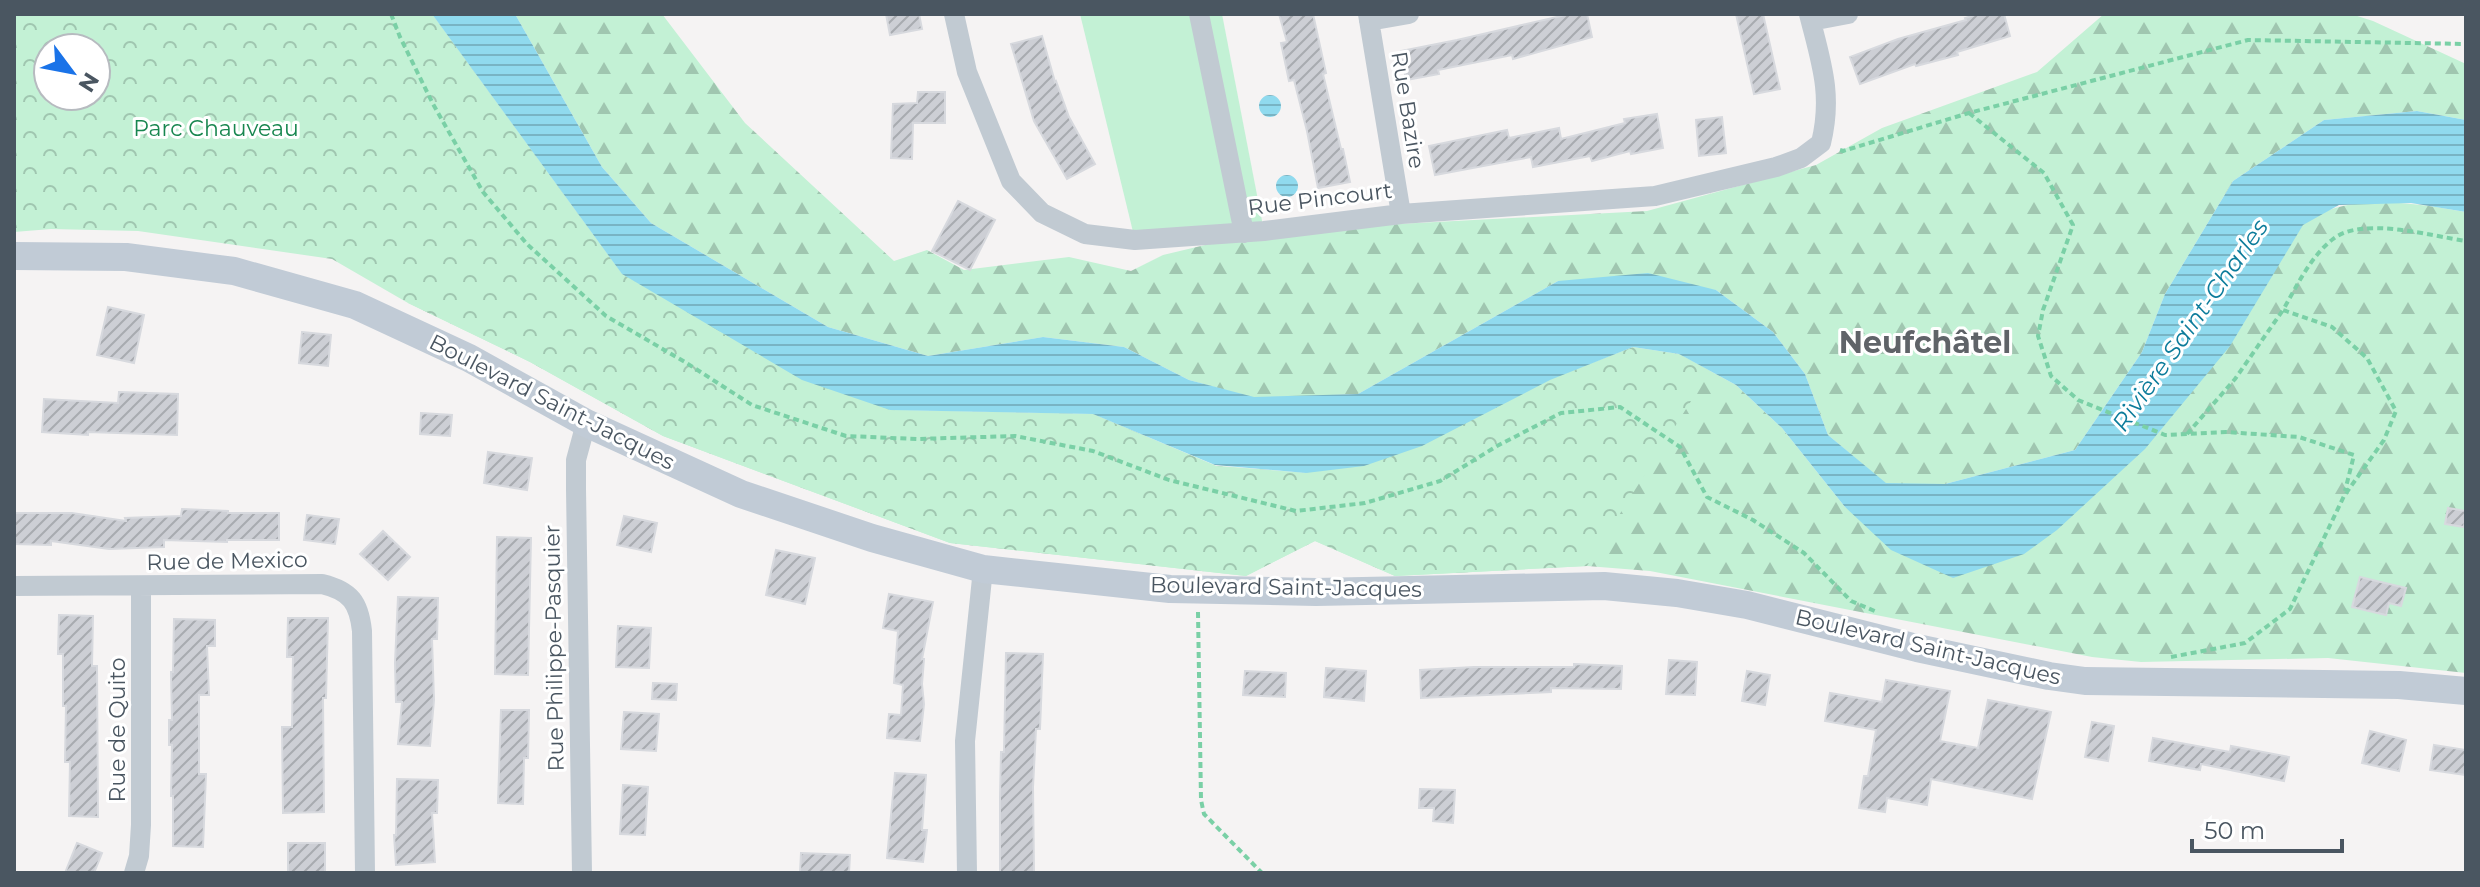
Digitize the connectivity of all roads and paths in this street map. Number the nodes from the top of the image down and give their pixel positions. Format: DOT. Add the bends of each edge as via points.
graph roads {
  1 [pos="391,14"];
  2 [pos="954,14"];
  3 [pos="1199,14"];
  4 [pos="1409,14"];
  5 [pos="1848,14"];
  6 [pos="1368,18"];
  7 [pos="1810,18"];
  8 [pos="2466,44"];
  9 [pos="1969,113"];
  10 [pos="1821,143"];
  11 [pos="1401,214"];
  12 [pos="1244,233"];
  13 [pos="2466,241"];
  14 [pos="14,256"];
  15 [pos="2283,310"];
  16 [pos="586,423"];
  17 [pos="2187,434"];
  18 [pos="2344,496"];
  19 [pos="983,569"];
  20 [pos="14,586"];
  21 [pos="141,586"];
  22 [pos="1200,589"];
  23 [pos="1888,617"];
  24 [pos="2170,657"];
  25 [pos="2466,691"];
  26 [pos="134,873"];
  27 [pos="365,873"];
  28 [pos="582,873"];
  29 [pos="967,873"];
  30 [pos="1262,873"];
  1 -- 23 [label="path" via="433,104 483,192 527,244 606,316 752,405 846,436 1015,436 1093,451 1169,480 1296,511 1365,503 1440,481 1561,413 1620,407 1680,447 1707,497 1804,553 1851,601"];
  2 -- 12 [label="street, Rue Pincourt" via="967,72 1011,181 1042,213 1085,234 1135,240"];
  3 -- 12 [label="street"];
  4 -- 6 [label="street"];
  5 -- 7 [label="street"];
  6 -- 11 [label="street, Rue Bazire"];
  7 -- 10 [label="street" via="1827,89"];
  8 -- 9 [label="path" via="2248,40"];
  9 -- 10 [label="path" via="1843,151"];
  9 -- 17 [label="path" via="2044,173 2073,225 2038,336 2051,376 2078,400 2165,435"];
  10 -- 11 [label="street, Rue Pincourt" via="1776,167 1655,196"];
  11 -- 12 [label="street, Rue Pincourt"];
  13 -- 15 [label="path" via="2382,228 2334,237 2313,260"];
  14 -- 16 [label="street, Boulevard Saint-Jacques" via="126,257 234,271 295,287 355,305 412,331"];
  15 -- 17 [label="path" via="2235,379"];
  15 -- 18 [label="path" via="2332,327 2367,358 2396,411 2384,440"];
  16 -- 19 [label="street, Boulevard Saint-Jacques" via="741,494"];
  16 -- 28 [label="street, Rue Philippe-Pasquier" via="576,460"];
  17 -- 18 [label="path" via="2299,437 2354,455"];
  18 -- 24 [label="path" via="2290,609 2245,643"];
  19 -- 22 [label="street, Boulevard Saint-Jacques"];
  19 -- 29 [label="street" via="965,741"];
  20 -- 21 [label="street, Rue de Mexico"];
  21 -- 26 [label="street, Rue de Quito" via="141,825"];
  21 -- 27 [label="street, Rue de Mexico" via="322,584 351,597 362,631"];
  22 -- 25 [label="street, Boulevard Saint-Jacques" via="1604,586 1747,605 1917,648 2085,681 2399,685"];
  22 -- 30 [label="path" via="1204,814"];
}
